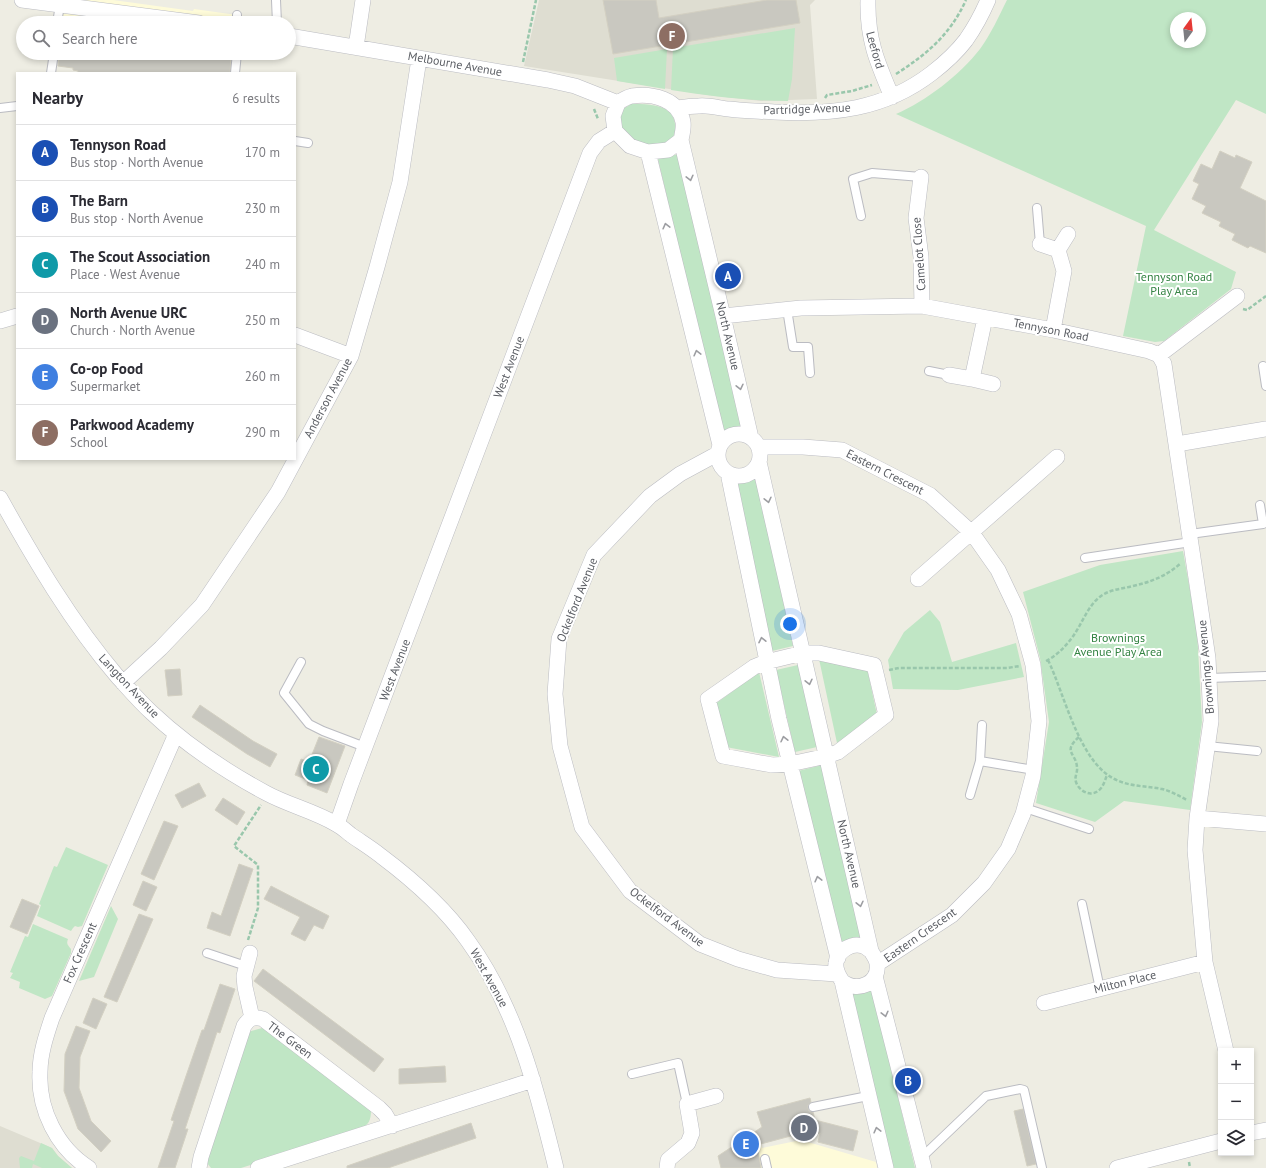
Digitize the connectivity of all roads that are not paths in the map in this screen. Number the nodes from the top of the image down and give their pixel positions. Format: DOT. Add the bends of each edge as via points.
graph roads {
  1 [pos="22,0"];
  2 [pos="276,0"];
  3 [pos="363,0"];
  4 [pos="868,0"];
  5 [pos="988,0"];
  6 [pos="60,5"];
  7 [pos="59,16"];
  8 [pos="145,16"];
  9 [pos="277,16"];
  10 [pos="296,37"];
  11 [pos="356,47"];
  12 [pos="420,59"];
  13 [pos="53,60"];
  14 [pos="235,60"];
  15 [pos="51,72"];
  16 [pos="234,72"];
  17 [pos="892,97"];
  18 [pos="618,103"];
  19 [pos="16,106"];
  20 [pos="0,108"];
  21 [pos="678,108"];
  22 [pos="615,131"];
  23 [pos="681,140"];
  24 [pos="296,141"];
  25 [pos="308,143"];
  26 [pos="648,152"];
  27 [pos="921,177"];
  28 [pos="1037,208"];
  29 [pos="861,216"];
  30 [pos="1068,234"];
  31 [pos="1040,244"];
  32 [pos="1058,250"];
  33 [pos="1237,296"];
  34 [pos="922,306"];
  35 [pos="787,309"];
  36 [pos="16,316"];
  37 [pos="723,316"];
  38 [pos="986,318"];
  39 [pos="0,321"];
  40 [pos="1053,330"];
  41 [pos="296,335"];
  42 [pos="1158,355"];
  43 [pos="351,356"];
  44 [pos="1263,366"];
  45 [pos="929,371"];
  46 [pos="810,373"];
  47 [pos="949,375"];
  48 [pos="972,379"];
  49 [pos="993,384"];
  50 [pos="1266,386"];
  51 [pos="1266,429"];
  52 [pos="755,442"];
  53 [pos="1177,444"];
  54 [pos="719,450"];
  55 [pos="296,458"];
  56 [pos="1057,458"];
  57 [pos="295,460"];
  58 [pos="759,462"];
  59 [pos="728,473"];
  60 [pos="0,498"];
  61 [pos="1260,505"];
  62 [pos="972,533"];
  63 [pos="1191,543"];
  64 [pos="1085,558"];
  65 [pos="918,579"];
  66 [pos="802,653"];
  67 [pos="301,662"];
  68 [pos="766,662"];
  69 [pos="1266,676"];
  70 [pos="1209,678"];
  71 [pos="123,683"];
  72 [pos="982,725"];
  73 [pos="176,734"];
  74 [pos="1207,746"];
  75 [pos="365,747"];
  76 [pos="1257,750"];
  77 [pos="827,756"];
  78 [pos="980,761"];
  79 [pos="790,764"];
  80 [pos="1034,770"];
  81 [pos="970,795"];
  82 [pos="1025,808"];
  83 [pos="1198,812"];
  84 [pos="337,824"];
  85 [pos="1266,824"];
  86 [pos="1089,829"];
  87 [pos="1082,904"];
  88 [pos="207,953"];
  89 [pos="838,958"];
  90 [pos="248,959"];
  91 [pos="1205,962"];
  92 [pos="875,964"];
  93 [pos="840,977"];
  94 [pos="1100,989"];
  95 [pos="1044,1003"];
  96 [pos="252,1018"];
  97 [pos="1225,1048"];
  98 [pos="632,1074"];
  99 [pos="533,1080"];
  100 [pos="716,1096"];
  101 [pos="868,1096"];
  102 [pos="687,1104"];
  103 [pos="813,1108"];
  104 [pos="392,1126"];
  105 [pos="1266,1130"];
  106 [pos="1254,1132"];
  107 [pos="1218,1142"];
  108 [pos="765,1159"];
  109 [pos="922,1163"];
  110 [pos="88,1168"];
  111 [pos="199,1168"];
  112 [pos="258,1168"];
  113 [pos="556,1168"];
  114 [pos="667,1168"];
  115 [pos="767,1168"];
  116 [pos="886,1168"];
  117 [pos="1042,1168"];
  118 [pos="1116,1168"];
  1 -- 6 [label="street"];
  2 -- 9 [label="lane"];
  3 -- 11 [label="street"];
  4 -- 17 [label="street, Leeford" via="873,49"];
  5 -- 17 [label="street, Partridge Avenue" via="966,40 949,59 923,79"];
  6 -- 7 [label="lane"];
  6 -- 8 [label="street"];
  10 -- 11 [label="street, Melbourne Avenue"];
  11 -- 12 [label="street, Melbourne Avenue"];
  12 -- 18 [label="street, Melbourne Avenue" via="575,86"];
  12 -- 43 [label="street, Anderson Avenue" via="400,182"];
  13 -- 15 [label="lane"];
  14 -- 16 [label="lane"];
  17 -- 21 [label="street, Partridge Avenue" via="855,108 816,112 776,112 699,106"];
  18 -- 21 [label="street" via="630,96 647,95 666,100"];
  18 -- 22 [label="street" via="613,116"];
  19 -- 20 [label="lane"];
  21 -- 23 [label="street" via="684,122"];
  22 -- 26 [label="street" via="630,146"];
  22 -- 75 [label="street, West Avenue" via="599,141 590,153"];
  23 -- 26 [label="street" via="668,150"];
  23 -- 37 [label="street, North Avenue, one-way"];
  24 -- 25 [label="lane"];
  54 -- 26 [label="street, one-way"];
  27 -- 29 [label="lane" via="872,172 853,180"];
  27 -- 34 [label="street, Camelot Close" via="916,218 921,257"];
  28 -- 31 [label="lane"];
  30 -- 32 [label="street"];
  31 -- 32 [label="street"];
  32 -- 40 [label="street" via="1064,272"];
  33 -- 42 [label="street"];
  34 -- 35 [label="street, Tennyson Road"];
  34 -- 38 [label="street, Tennyson Road"];
  35 -- 37 [label="street, Tennyson Road"];
  35 -- 46 [label="lane" via="794,347 808,347"];
  36 -- 39 [label="street"];
  37 -- 52 [label="street, North Avenue, one-way"];
  38 -- 40 [label="street, Tennyson Road"];
  38 -- 48 [label="street"];
  40 -- 42 [label="street, Tennyson Road"];
  41 -- 43 [label="street"];
  42 -- 53 [label="street, Brownings Avenue" via="1164,364"];
  43 -- 55 [label="street, Anderson Avenue"];
  44 -- 50 [label="lane"];
  45 -- 47 [label="lane"];
  47 -- 48 [label="street"];
  48 -- 49 [label="street"];
  51 -- 53 [label="street"];
  52 -- 54 [label="street" via="741,434 734,434 729,436"];
  52 -- 58 [label="street, North Avenue"];
  52 -- 62 [label="street, Eastern Crescent" via="842,450 930,495"];
  53 -- 63 [label="street, Brownings Avenue"];
  54 -- 59 [label="street" via="719,464"];
  54 -- 93 [label="street, Ockelford Avenue" via="650,496 594,555 559,639 554,694 560,746 582,827 630,891 700,944 738,960 777,970"];
  56 -- 62 [label="street"];
  57 -- 71 [label="street, Anderson Avenue" via="278,492 202,604 161,648"];
  58 -- 59 [label="street" via="751,473 744,476"];
  58 -- 66 [label="street, North Avenue, one-way"];
  68 -- 59 [label="street, one-way"];
  60 -- 71 [label="street, Langton Avenue" via="75,623"];
  61 -- 63 [label="lane" via="1263,524"];
  62 -- 65 [label="street"];
  62 -- 80 [label="street, Eastern Crescent" via="998,570 1019,614 1033,665 1040,721"];
  63 -- 64 [label="lane"];
  63 -- 70 [label="street, Brownings Avenue"];
  66 -- 68 [label="street"];
  66 -- 77 [label="street, North Avenue, one-way"];
  66 -- 77 [label="street" via="819,653 874,665 886,715 838,752"];
  67 -- 75 [label="lane" via="284,693 309,724"];
  79 -- 68 [label="street, one-way"];
  68 -- 79 [label="street" via="754,667 708,699 723,756 772,765"];
  69 -- 70 [label="lane"];
  70 -- 74 [label="street, Brownings Avenue" via="1211,721"];
  71 -- 73 [label="street, Langton Avenue" via="150,712"];
  72 -- 78 [label="lane"];
  73 -- 84 [label="street, Langton Avenue" via="238,777 268,794"];
  73 -- 110 [label="street, Fox Crescent" via="52,1018 43,1046 40,1082 45,1111 65,1149"];
  74 -- 76 [label="lane"];
  74 -- 83 [label="street, Brownings Avenue"];
  75 -- 84 [label="street, West Avenue"];
  77 -- 79 [label="street"];
  77 -- 92 [label="street, North Avenue, one-way"];
  78 -- 80 [label="lane"];
  78 -- 81 [label="lane"];
  89 -- 79 [label="street, one-way"];
  80 -- 82 [label="street, Eastern Crescent"];
  82 -- 86 [label="lane"];
  82 -- 92 [label="street, Eastern Crescent" via="1008,849 984,883 952,915"];
  83 -- 85 [label="street"];
  83 -- 91 [label="street, Brownings Avenue" via="1195,850"];
  84 -- 99 [label="street, West Avenue" via="409,878 468,940 492,978"];
  87 -- 94 [label="lane"];
  88 -- 90 [label="lane"];
  89 -- 92 [label="street" via="841,952 857,945 863,946"];
  89 -- 93 [label="street" via="836,963"];
  90 -- 96 [label="street" via="244,976"];
  91 -- 94 [label="street, Milton Place"];
  91 -- 97 [label="street, Brownings Avenue"];
  92 -- 93 [label="street" via="868,984 856,987 846,984"];
  92 -- 109 [label="street, North Avenue, one-way"];
  93 -- 101 [label="street"];
  94 -- 95 [label="street, Milton Place"];
  96 -- 104 [label="street, The Green" via="262,1019 379,1108"];
  96 -- 111 [label="street, The Green" via="244,1026"];
  98 -- 102 [label="lane" via="678,1063"];
  99 -- 104 [label="street"];
  99 -- 113 [label="street, West Avenue"];
  100 -- 102 [label="street"];
  101 -- 103 [label="lane"];
  116 -- 101 [label="street, one-way"];
  102 -- 114 [label="street" via="692,1133 688,1143 668,1160"];
  104 -- 112 [label="street"];
  105 -- 106 [label="street"];
  107 -- 118 [label="street"];
  108 -- 115 [label="lane"];
  109 -- 117 [label="lane" via="986,1096 1020,1089 1024,1090"];
}
